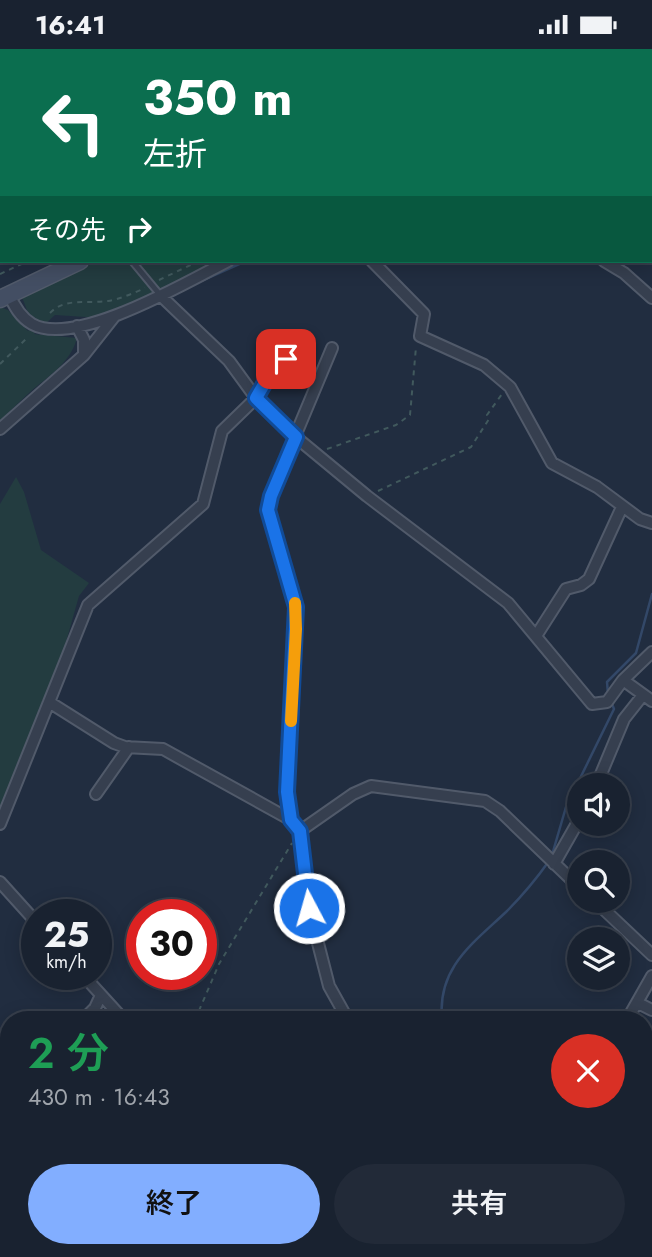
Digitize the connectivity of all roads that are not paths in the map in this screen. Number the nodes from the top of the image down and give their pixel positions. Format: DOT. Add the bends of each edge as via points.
graph roads {
  1 [pos="76,263"];
  2 [pos="134,263"];
  3 [pos="224,263"];
  4 [pos="374,263"];
  5 [pos="607,263"];
  6 [pos="5,296"];
  7 [pos="161,296"];
  8 [pos="652,298"];
  9 [pos="114,317"];
  10 [pos="77,326"];
  11 [pos="303,338"];
  12 [pos="332,348"];
  13 [pos="85,355"];
  14 [pos="256,398"];
  15 [pos="0,429"];
  16 [pos="296,437"];
  17 [pos="622,507"];
  18 [pos="652,523"];
  19 [pos="536,636"];
  20 [pos="652,652"];
  21 [pos="623,681"];
  22 [pos="647,698"];
  23 [pos="49,702"];
  24 [pos="129,747"];
  25 [pos="601,773"];
  26 [pos="96,795"];
  27 [pos="291,820"];
  28 [pos="0,824"];
  29 [pos="300,831"];
  30 [pos="570,836"];
  31 [pos="554,864"];
  32 [pos="567,876"];
  33 [pos="0,882"];
  34 [pos="21,905"];
  35 [pos="607,913"];
  36 [pos="652,955"];
  37 [pos="652,976"];
  38 [pos="96,990"];
  39 [pos="101,995"];
  40 [pos="638,1003"];
  41 [pos="652,1010"];
  42 [pos="92,1011"];
  43 [pos="116,1011"];
  44 [pos="343,1011"];
  45 [pos="633,1011"];
  1 -- 6 [label="main road"];
  2 -- 7 [label="lane"];
  3 -- 7 [label="street"];
  4 -- 17 [label="street" via="424,314 420,336 484,365 508,385 552,463 597,487"];
  5 -- 8 [label="street"];
  6 -- 10 [label="street" via="32,324"];
  7 -- 9 [label="street"];
  7 -- 14 [label="street" via="229,362"];
  9 -- 10 [label="street"];
  9 -- 13 [label="street"];
  10 -- 13 [label="street"];
  11 -- 14 [label="street" via="270,374"];
  12 -- 16 [label="street"];
  13 -- 15 [label="street"];
  14 -- 16 [label="street"];
  14 -- 23 [label="street" via="222,431 202,504 88,605"];
  16 -- 19 [label="street" via="508,603"];
  16 -- 27 [label="street" via="268,510 296,607 287,792"];
  17 -- 18 [label="street"];
  17 -- 19 [label="street" via="589,579 566,589"];
  19 -- 21 [label="street" via="592,704 607,702"];
  20 -- 21 [label="street"];
  21 -- 22 [label="street"];
  22 -- 25 [label="street" via="624,719"];
  23 -- 24 [label="street" via="114,743"];
  23 -- 28 [label="street"];
  24 -- 26 [label="street"];
  24 -- 27 [label="street" via="163,748"];
  27 -- 29 [label="street"];
  29 -- 31 [label="street" via="371,786 485,801"];
  29 -- 44 [label="street" via="309,908 329,986"];
  30 -- 31 [label="street"];
  31 -- 32 [label="street"];
  33 -- 34 [label="street"];
  35 -- 36 [label="street"];
  37 -- 40 [label="street"];
  38 -- 39 [label="street"];
  39 -- 42 [label="street"];
  39 -- 43 [label="street"];
  40 -- 41 [label="street"];
  40 -- 45 [label="street"];
}
